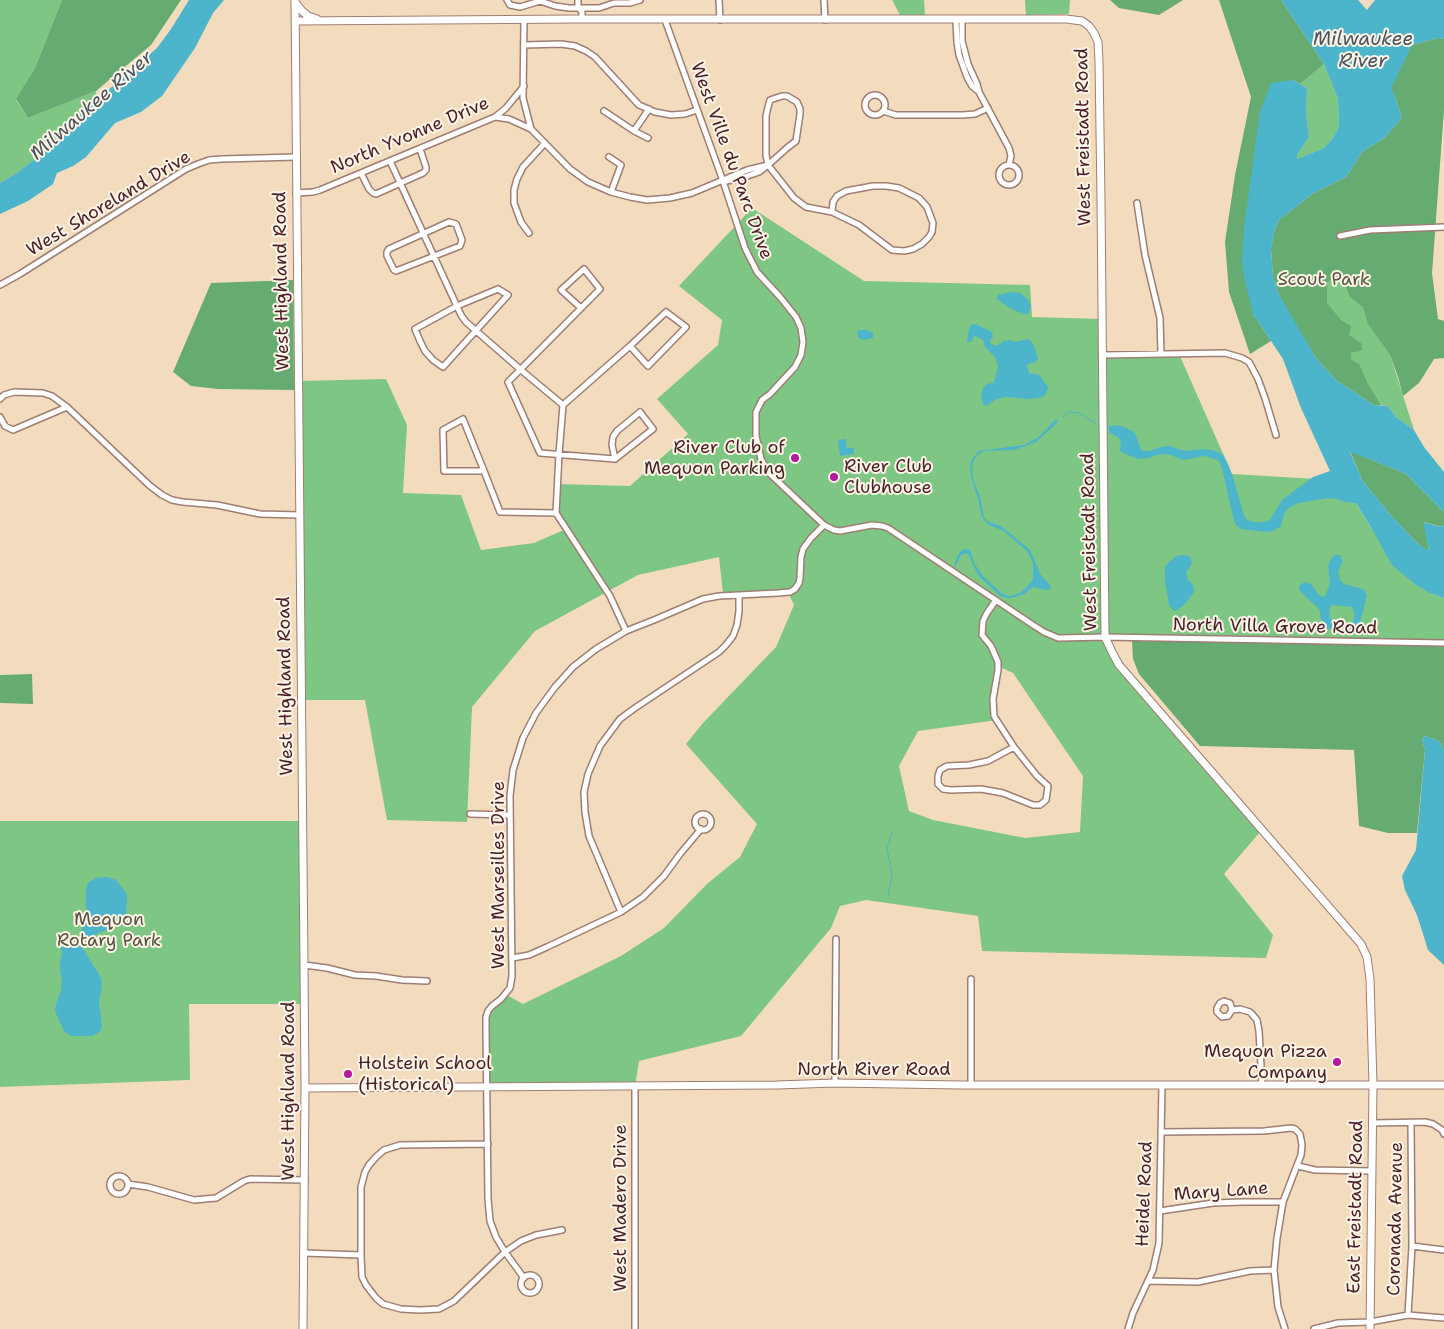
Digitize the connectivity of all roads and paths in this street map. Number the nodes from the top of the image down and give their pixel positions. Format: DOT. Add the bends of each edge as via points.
graph roads {
  1 [pos="507,0"];
  2 [pos="578,0"];
  3 [pos="640,0"];
  4 [pos="719,0"];
  5 [pos="824,0"];
  6 [pos="295,1"];
  7 [pos="578,7"];
  8 [pos="524,20"];
  9 [pos="574,20"];
  10 [pos="582,20"];
  11 [pos="665,20"];
  12 [pos="720,20"];
  13 [pos="825,20"];
  14 [pos="959,20"];
  15 [pos="327,21"];
  16 [pos="295,22"];
  17 [pos="524,45"];
  18 [pos="524,86"];
  19 [pos="988,108"];
  20 [pos="649,109"];
  21 [pos="697,110"];
  22 [pos="883,111"];
  23 [pos="604,112"];
  24 [pos="495,117"];
  25 [pos="530,129"];
  26 [pos="634,131"];
  27 [pos="648,138"];
  28 [pos="545,143"];
  29 [pos="420,149"];
  30 [pos="296,157"];
  31 [pos="609,157"];
  32 [pos="390,161"];
  33 [pos="768,165"];
  34 [pos="1009,165"];
  35 [pos="361,173"];
  36 [pos="723,181"];
  37 [pos="400,183"];
  38 [pos="611,192"];
  39 [pos="296,193"];
  40 [pos="1137,203"];
  41 [pos="832,212"];
  42 [pos="1444,227"];
  43 [pos="529,233"];
  44 [pos="423,234"];
  45 [pos="1340,236"];
  46 [pos="433,257"];
  47 [pos="0,284"];
  48 [pos="457,306"];
  49 [pos="581,308"];
  50 [pos="476,330"];
  51 [pos="630,346"];
  52 [pos="1161,354"];
  53 [pos="1102,356"];
  54 [pos="520,370"];
  55 [pos="0,399"];
  56 [pos="563,405"];
  57 [pos="67,407"];
  58 [pos="0,417"];
  59 [pos="1276,435"];
  60 [pos="559,454"];
  61 [pos="614,459"];
  62 [pos="484,470"];
  63 [pos="556,513"];
  64 [pos="300,515"];
  65 [pos="824,525"];
  66 [pos="740,595"];
  67 [pos="996,600"];
  68 [pos="626,631"];
  69 [pos="1106,637"];
  70 [pos="1444,643"];
  71 [pos="1014,747"];
  72 [pos="470,814"];
  73 [pos="509,815"];
  74 [pos="701,829"];
  75 [pos="621,912"];
  76 [pos="836,939"];
  77 [pos="512,958"];
  78 [pos="304,965"];
  79 [pos="971,979"];
  80 [pos="427,981"];
  81 [pos="1232,1010"];
  82 [pos="835,1083"];
  83 [pos="1262,1084"];
  84 [pos="1444,1084"];
  85 [pos="971,1085"];
  86 [pos="1162,1085"];
  87 [pos="1373,1085"];
  88 [pos="635,1086"];
  89 [pos="305,1088"];
  90 [pos="487,1088"];
  91 [pos="1372,1123"];
  92 [pos="1411,1123"];
  93 [pos="1161,1132"];
  94 [pos="1444,1134"];
  95 [pos="488,1144"];
  96 [pos="1298,1166"];
  97 [pos="1372,1171"];
  98 [pos="304,1180"];
  99 [pos="128,1184"];
  100 [pos="1283,1202"];
  101 [pos="1160,1211"];
  102 [pos="562,1230"];
  103 [pos="1412,1246"];
  104 [pos="1444,1250"];
  105 [pos="505,1252"];
  106 [pos="304,1253"];
  107 [pos="361,1255"];
  108 [pos="1274,1270"];
  109 [pos="524,1278"];
  110 [pos="1148,1281"];
  111 [pos="1408,1315"];
  112 [pos="1444,1318"];
  113 [pos="1370,1325"];
  114 [pos="303,1329"];
  115 [pos="634,1329"];
  116 [pos="1128,1329"];
  117 [pos="1285,1329"];
  118 [pos="1314,1329"];
  1 -- 7 [label="street" via="510,5 520,7 540,1 561,7"];
  2 -- 7 [label="street"];
  3 -- 7 [label="street" via="599,8"];
  4 -- 12 [label="street"];
  5 -- 13 [label="street"];
  6 -- 15 [label="street" via="308,16"];
  6 -- 16 [label="street, West Highland Road"];
  7 -- 9 [label="street"];
  7 -- 10 [label="street"];
  8 -- 9 [label="street"];
  8 -- 15 [label="street"];
  8 -- 17 [label="street"];
  9 -- 10 [label="street"];
  10 -- 11 [label="street"];
  11 -- 12 [label="street"];
  11 -- 21 [label="street, West Ville du Parc Drive"];
  12 -- 13 [label="street"];
  13 -- 14 [label="street"];
  14 -- 19 [label="street" via="959,41 965,65 972,86"];
  14 -- 53 [label="street, West Freistadt Road" via="1082,21 1089,26 1098,42"];
  15 -- 16 [label="street"];
  16 -- 30 [label="street, West Highland Road"];
  17 -- 18 [label="street"];
  17 -- 20 [label="street" via="561,44 586,51 639,105"];
  18 -- 24 [label="street, North Yvonne Drive"];
  18 -- 25 [label="street" via="523,98"];
  19 -- 22 [label="street" via="963,115 896,115"];
  19 -- 34 [label="street" via="1009,148"];
  20 -- 21 [label="street" via="671,115"];
  20 -- 26 [label="street"];
  21 -- 36 [label="street, West Ville du Parc Drive"];
  22 -- 22 [label="street" via="883,99 877,95 868,98 865,107 868,113 874,115"];
  23 -- 26 [label="street"];
  24 -- 25 [label="street"];
  24 -- 29 [label="street, North Yvonne Drive"];
  25 -- 28 [label="street"];
  26 -- 27 [label="street"];
  28 -- 38 [label="street" via="582,178"];
  28 -- 43 [label="street" via="523,167 514,190 520,222"];
  29 -- 32 [label="street, North Yvonne Drive"];
  29 -- 37 [label="street" via="426,170"];
  30 -- 39 [label="street, West Highland Road"];
  30 -- 47 [label="street, West Shoreland Drive" via="215,160 198,164"];
  31 -- 38 [label="street" via="620,165"];
  32 -- 35 [label="street, North Yvonne Drive"];
  32 -- 37 [label="street"];
  33 -- 33 [label="street" via="796,141 800,109 797,102 787,96 770,100 768,107"];
  33 -- 36 [label="street"];
  33 -- 41 [label="street" via="800,203"];
  35 -- 37 [label="street" via="369,189 376,194"];
  35 -- 39 [label="street, North Yvonne Drive" via="312,192"];
  36 -- 38 [label="street" via="670,198 647,200"];
  36 -- 65 [label="street, West Ville du Parc Drive" via="745,248 757,272 796,317 803,342 795,367 762,400 756,412 761,460 769,472"];
  37 -- 44 [label="street"];
  39 -- 64 [label="street, West Highland Road"];
  40 -- 52 [label="street" via="1160,318"];
  41 -- 41 [label="street" via="859,225 892,250 912,249 922,244 932,232 933,223 927,207 919,198 899,188 873,186 846,191 837,196"];
  42 -- 45 [label="street" via="1370,230"];
  44 -- 46 [label="street"];
  44 -- 46 [label="street" via="449,222 456,224 462,240 460,246"];
  44 -- 46 [label="street" via="389,249 387,256 391,267 396,271"];
  46 -- 48 [label="street"];
  48 -- 50 [label="street" via="466,322"];
  48 -- 50 [label="street" via="498,289 508,295"];
  48 -- 50 [label="street" via="415,329 425,351 443,367"];
  49 -- 49 [label="street" via="600,289 584,269 561,290"];
  49 -- 54 [label="street"];
  50 -- 54 [label="street"];
  51 -- 51 [label="street" via="666,312 686,327 648,366"];
  51 -- 56 [label="street"];
  52 -- 53 [label="street"];
  52 -- 59 [label="street" via="1225,353 1249,362 1258,379"];
  53 -- 69 [label="street, West Freistadt Road"];
  54 -- 56 [label="street"];
  54 -- 60 [label="street" via="508,382 540,454"];
  55 -- 57 [label="street" via="4,394 14,392 43,393"];
  56 -- 60 [label="street"];
  57 -- 58 [label="street" via="13,430 5,426"];
  57 -- 64 [label="street" via="162,495 183,502 260,514"];
  60 -- 61 [label="street"];
  60 -- 63 [label="street"];
  61 -- 61 [label="street" via="653,429 640,412 613,437"];
  62 -- 62 [label="street" via="463,419 443,430 444,470"];
  62 -- 63 [label="street" via="500,512"];
  63 -- 68 [label="street" via="610,596"];
  64 -- 78 [label="street, West Highland Road"];
  65 -- 66 [label="street, West Marseilles Drive" via="803,549 799,583 795,589"];
  65 -- 67 [label="street, North Villa Grove Road" via="840,531 872,525 888,528"];
  66 -- 68 [label="street, West Marseilles Drive" via="703,599"];
  66 -- 75 [label="street" via="737,625 726,646 620,720 600,746 588,774 584,792 589,836"];
  67 -- 69 [label="street, North Villa Grove Road" via="1053,637"];
  67 -- 71 [label="street" via="987,613 982,635 998,662 994,716"];
  68 -- 73 [label="street, West Marseilles Drive" via="573,667 536,713 523,738 513,770"];
  69 -- 70 [label="street, North Villa Grove Road"];
  69 -- 87 [label="street, West Freistadt Road" via="1119,665 1362,946 1370,979"];
  71 -- 71 [label="street" via="988,761 947,766 940,770 938,784 951,790 981,788 1040,805 1046,800 1048,786"];
  72 -- 73 [label="street"];
  73 -- 77 [label="street, West Marseilles Drive"];
  74 -- 75 [label="street" via="659,882"];
  75 -- 77 [label="street" via="538,951"];
  76 -- 82 [label="street"];
  77 -- 90 [label="street, West Marseilles Drive" via="510,988 486,1017"];
  78 -- 80 [label="street" via="355,976"];
  78 -- 89 [label="street, West Highland Road"];
  79 -- 85 [label="street"];
  81 -- 83 [label="street" via="1250,1012 1257,1020"];
  82 -- 85 [label="street, North River Road"];
  82 -- 88 [label="street, North River Road"];
  83 -- 86 [label="street, North River Road"];
  83 -- 87 [label="street, North River Road"];
  84 -- 87 [label="street, North River Road"];
  85 -- 86 [label="street, North River Road"];
  86 -- 93 [label="street, Heidel Road"];
  87 -- 91 [label="street, East Freistadt Road"];
  88 -- 90 [label="street, North River Road"];
  88 -- 115 [label="street, West Madero Drive"];
  89 -- 90 [label="street, North River Road"];
  89 -- 98 [label="street, West Highland Road"];
  90 -- 95 [label="street, West Marseilles Drive"];
  91 -- 92 [label="street"];
  91 -- 97 [label="street, East Freistadt Road"];
  92 -- 94 [label="street" via="1432,1124"];
  92 -- 103 [label="street, Coronada Avenue"];
  93 -- 96 [label="street" via="1291,1128 1298,1131 1302,1140"];
  93 -- 101 [label="street, Heidel Road"];
  95 -- 105 [label="street, West Marseilles Drive" via="490,1221"];
  95 -- 107 [label="street" via="400,1145 384,1150 365,1172"];
  96 -- 97 [label="street" via="1315,1170"];
  96 -- 100 [label="street"];
  97 -- 113 [label="street, East Freistadt Road"];
  98 -- 99 [label="street" via="250,1179 216,1198 194,1200"];
  98 -- 106 [label="street, West Highland Road"];
  100 -- 101 [label="street, Mary Lane" via="1213,1203"];
  100 -- 108 [label="street"];
  101 -- 110 [label="street, Heidel Road" via="1157,1252"];
  102 -- 105 [label="street" via="528,1237"];
  103 -- 104 [label="street"];
  103 -- 111 [label="street, Coronada Avenue"];
  105 -- 107 [label="street" via="454,1301 432,1310 401,1310 383,1304 362,1277"];
  105 -- 109 [label="street, West Marseilles Drive"];
  106 -- 107 [label="street"];
  106 -- 114 [label="street, West Highland Road"];
  108 -- 110 [label="street" via="1198,1282"];
  108 -- 117 [label="street" via="1278,1306"];
  110 -- 116 [label="street, Heidel Road"];
  111 -- 112 [label="street"];
  111 -- 113 [label="street"];
  113 -- 118 [label="street" via="1338,1323"];
}
